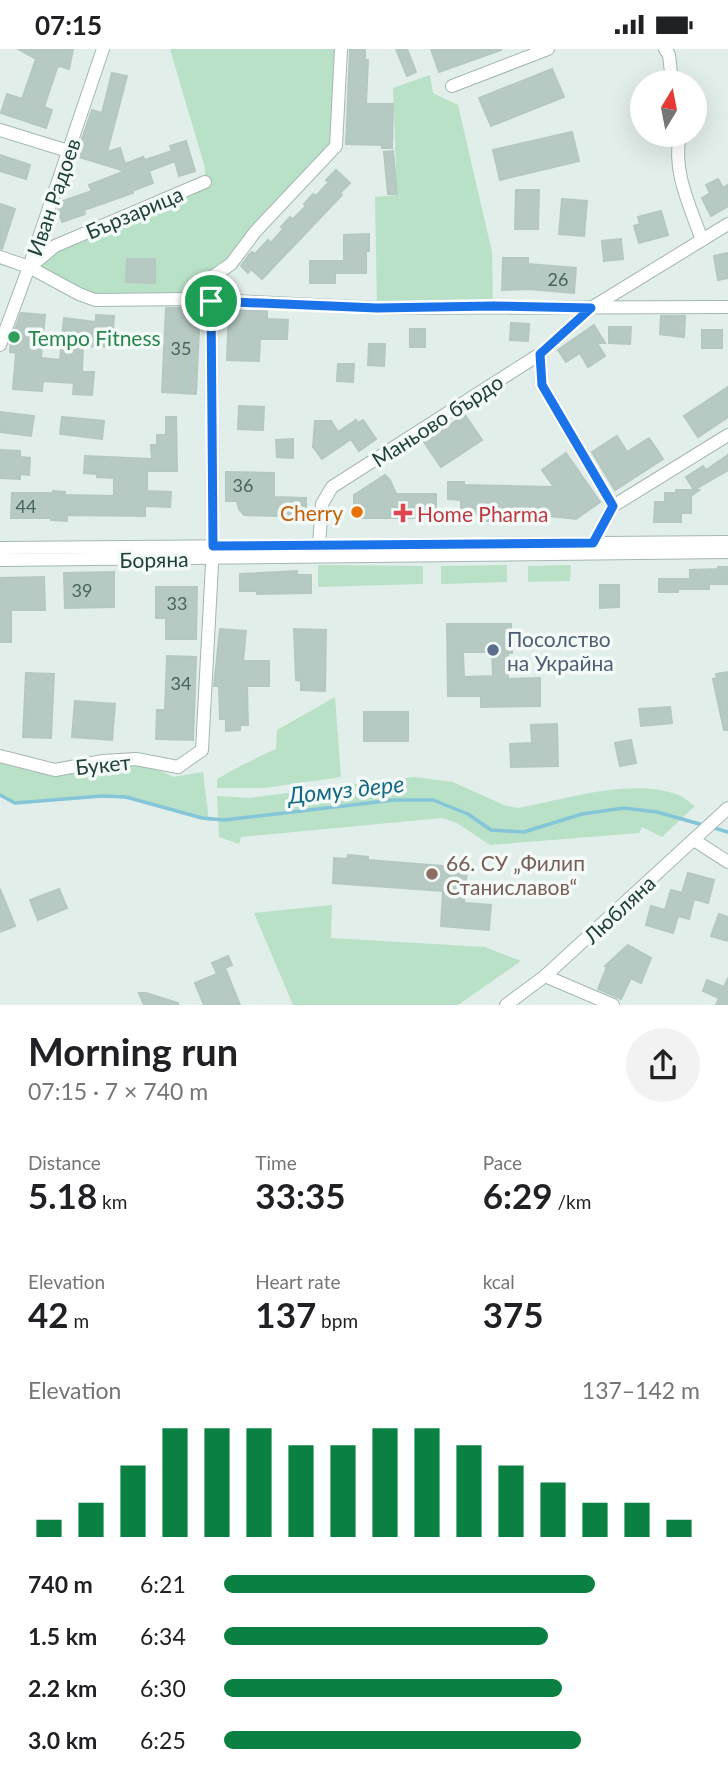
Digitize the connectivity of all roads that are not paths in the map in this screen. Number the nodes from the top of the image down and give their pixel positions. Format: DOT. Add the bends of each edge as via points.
graph roads {
  1 [pos="103,49"];
  2 [pos="341,49"];
  3 [pos="548,49"];
  4 [pos="666,49"];
  5 [pos="671,70"];
  6 [pos="452,86"];
  7 [pos="0,130"];
  8 [pos="678,147"];
  9 [pos="68,151"];
  10 [pos="205,182"];
  11 [pos="728,224"];
  12 [pos="702,240"];
  13 [pos="0,257"];
  14 [pos="30,267"];
  15 [pos="192,299"];
  16 [pos="211,301"];
  17 [pos="728,307"];
  18 [pos="591,308"];
  19 [pos="0,345"];
  20 [pos="540,354"];
  21 [pos="728,435"];
  22 [pos="613,506"];
  23 [pos="728,542"];
  24 [pos="593,543"];
  25 [pos="319,544"];
  26 [pos="0,548"];
  27 [pos="212,552"];
  28 [pos="728,552"];
  29 [pos="0,560"];
  30 [pos="0,756"];
  31 [pos="728,809"];
  32 [pos="697,837"];
  33 [pos="728,862"];
  34 [pos="545,977"];
  35 [pos="506,1005"];
  36 [pos="613,1005"];
  1 -- 9 [label="street, Иван Радоев"];
  2 -- 15 [label="street" via="336,146 231,264 199,286"];
  3 -- 6 [label="street"];
  4 -- 5 [label="street"];
  7 -- 9 [label="street"];
  8 -- 12 [label="street" via="680,177"];
  9 -- 14 [label="street, Иван Радоев"];
  10 -- 14 [label="street, Бързарица" via="55,246"];
  11 -- 12 [label="street, Маньово бърдо"];
  12 -- 18 [label="street, Маньово бърдо"];
  13 -- 14 [label="street"];
  14 -- 15 [label="street" via="95,300"];
  14 -- 19 [label="street, Иван Радоев"];
  15 -- 16 [label="street"];
  16 -- 18 [label="street" via="377,308"];
  16 -- 27 [label="street"];
  17 -- 18 [label="street"];
  18 -- 20 [label="street, Маньово бърдо"];
  20 -- 22 [label="street" via="542,385"];
  20 -- 25 [label="street, Маньово бърдо" via="332,488 322,504"];
  21 -- 22 [label="street"];
  22 -- 24 [label="street"];
  23 -- 24 [label="street, Боряна"];
  24 -- 25 [label="street, Боряна"];
  25 -- 27 [label="street, Боряна"];
  26 -- 27 [label="street, Боряна"];
  27 -- 28 [label="street, Боряна"];
  27 -- 29 [label="street, Боряна"];
  27 -- 30 [label="street, Букет" via="202,750 178,767 136,759 55,770"];
  31 -- 32 [label="street, Любляна"];
  32 -- 33 [label="street"];
  32 -- 34 [label="street, Любляна"];
  34 -- 35 [label="street, Любляна"];
  34 -- 36 [label="street"];
}
